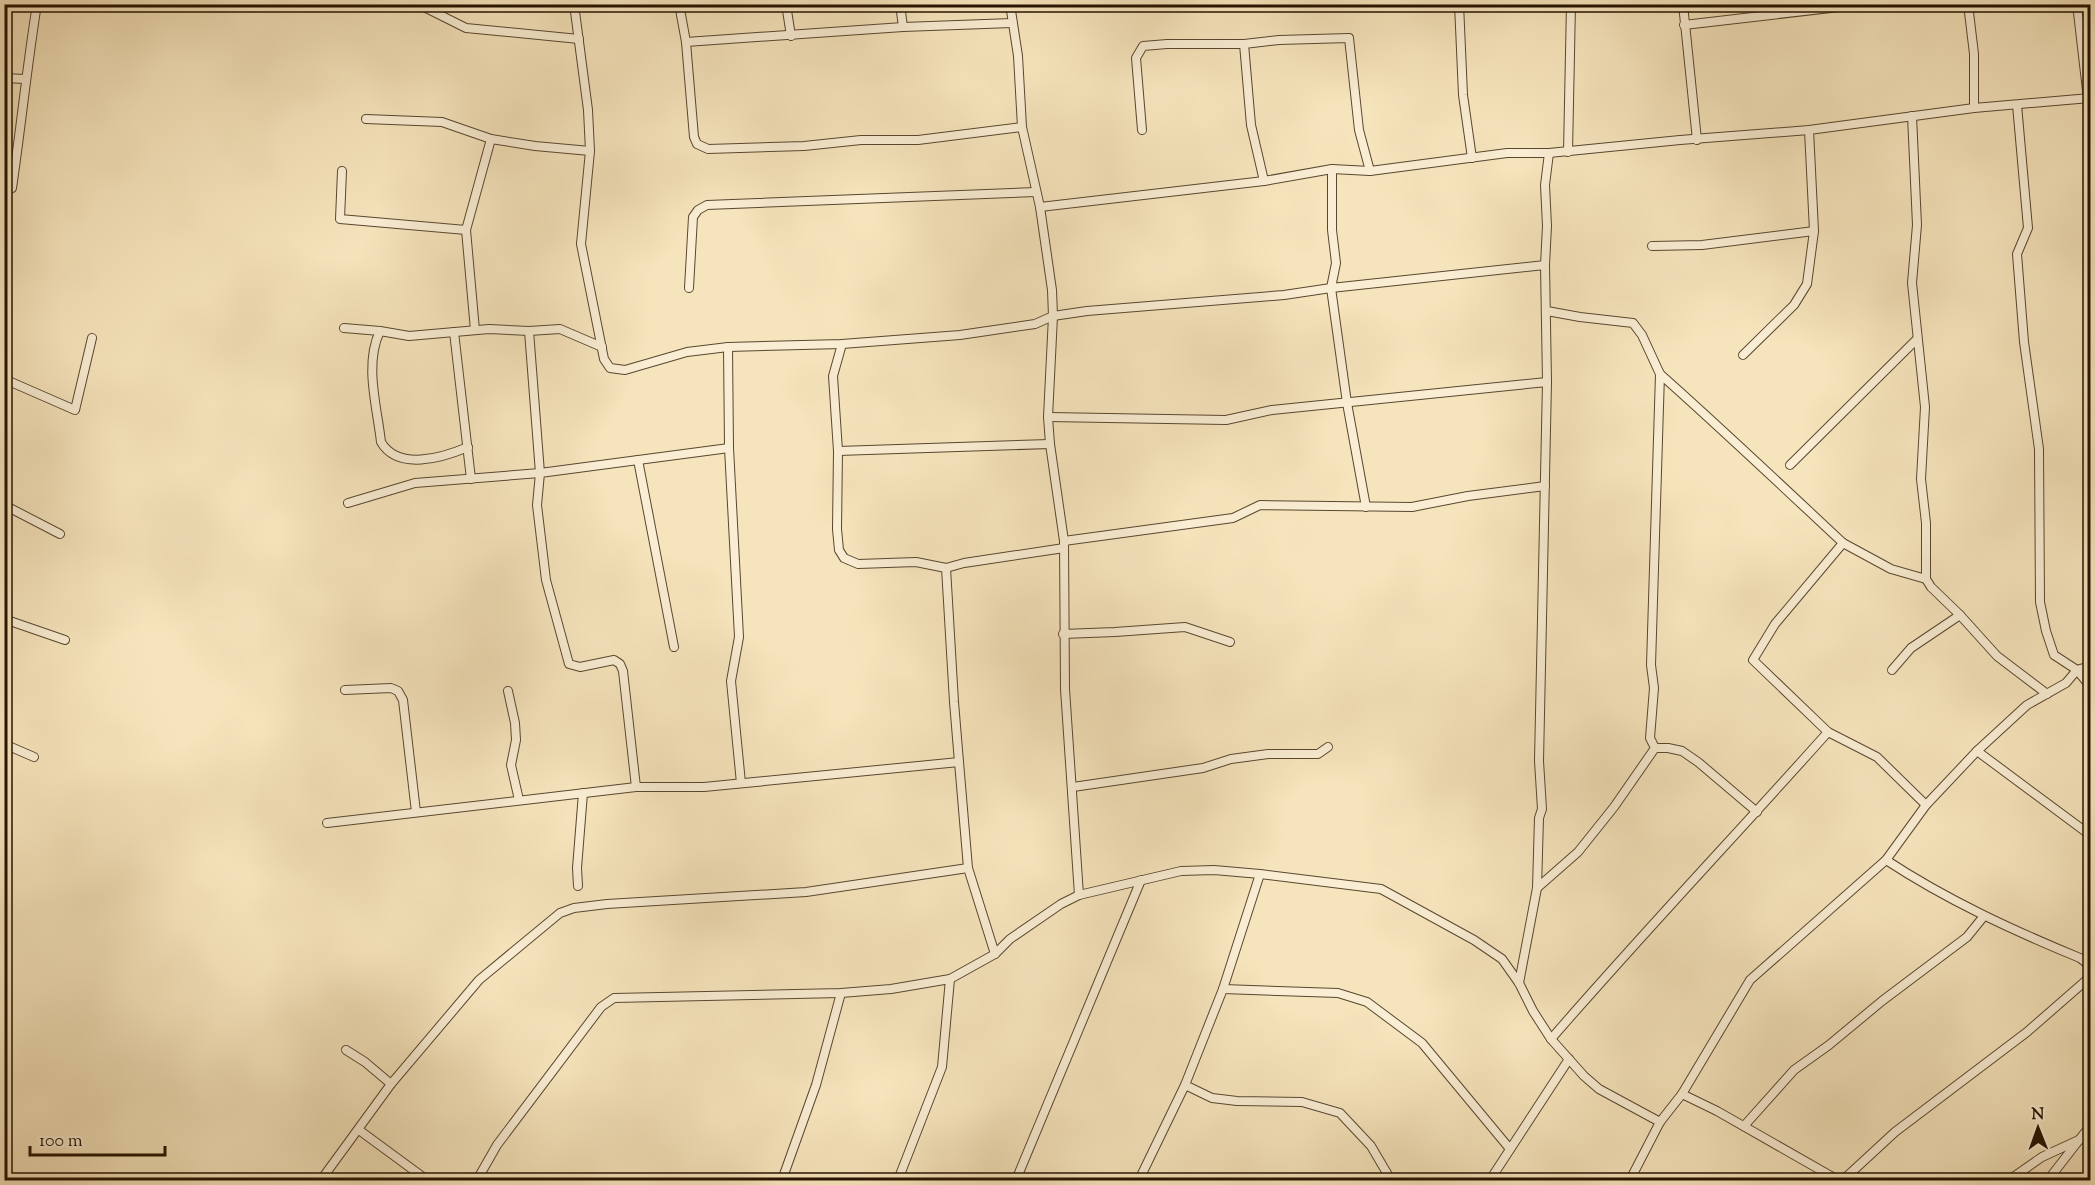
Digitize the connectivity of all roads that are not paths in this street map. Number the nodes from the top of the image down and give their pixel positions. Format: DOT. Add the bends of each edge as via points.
graph roads {
  1 [pos="37,4"];
  2 [pos="418,4"];
  3 [pos="574,4"];
  4 [pos="678,4"];
  5 [pos="786,4"];
  6 [pos="900,4"];
  7 [pos="1010,4"];
  8 [pos="1459,4"];
  9 [pos="1571,4"];
  10 [pos="1683,4"];
  11 [pos="1865,4"];
  12 [pos="1968,4"];
  13 [pos="2077,4"];
  14 [pos="1012,23"];
  15 [pos="1684,25"];
  16 [pos="903,27"];
  17 [pos="791,36"];
  18 [pos="579,39"];
  19 [pos="686,42"];
  20 [pos="1244,44"];
  21 [pos="4,78"];
  22 [pos="25,79"];
  23 [pos="2090,98"];
  24 [pos="2017,105"];
  25 [pos="1974,108"];
  26 [pos="1912,116"];
  27 [pos="366,119"];
  28 [pos="1023,128"];
  29 [pos="1142,130"];
  30 [pos="1809,130"];
  31 [pos="491,139"];
  32 [pos="1697,140"];
  33 [pos="590,151"];
  34 [pos="1568,152"];
  35 [pos="1549,153"];
  36 [pos="1472,158"];
  37 [pos="1332,169"];
  38 [pos="342,171"];
  39 [pos="1370,171"];
  40 [pos="1264,181"];
  41 [pos="4,188"];
  42 [pos="1036,192"];
  43 [pos="1040,207"];
  44 [pos="466,230"];
  45 [pos="1814,231"];
  46 [pos="1652,246"];
  47 [pos="1545,265"];
  48 [pos="689,288"];
  49 [pos="1331,288"];
  50 [pos="1547,310"];
  51 [pos="1053,316"];
  52 [pos="344,328"];
  53 [pos="475,330"];
  54 [pos="380,331"];
  55 [pos="529,331"];
  56 [pos="454,332"];
  57 [pos="92,338"];
  58 [pos="1917,339"];
  59 [pos="842,344"];
  60 [pos="602,347"];
  61 [pos="728,347"];
  62 [pos="1743,355"];
  63 [pos="1660,374"];
  64 [pos="4,379"];
  65 [pos="1547,382"];
  66 [pos="1347,403"];
  67 [pos="1048,417"];
  68 [pos="1050,444"];
  69 [pos="468,447"];
  70 [pos="729,448"];
  71 [pos="838,451"];
  72 [pos="638,460"];
  73 [pos="1790,465"];
  74 [pos="540,473"];
  75 [pos="471,479"];
  76 [pos="1545,486"];
  77 [pos="348,503"];
  78 [pos="4,505"];
  79 [pos="1366,507"];
  80 [pos="60,534"];
  81 [pos="1843,543"];
  82 [pos="1064,544"];
  83 [pos="946,568"];
  84 [pos="1926,579"];
  85 [pos="1960,615"];
  86 [pos="4,619"];
  87 [pos="1063,634"];
  88 [pos="65,640"];
  89 [pos="1230,642"];
  90 [pos="674,647"];
  91 [pos="2091,666"];
  92 [pos="1892,670"];
  93 [pos="2077,670"];
  94 [pos="2091,686"];
  95 [pos="345,690"];
  96 [pos="508,691"];
  97 [pos="2047,693"];
  98 [pos="1828,732"];
  99 [pos="4,744"];
  100 [pos="1328,747"];
  101 [pos="1655,748"];
  102 [pos="1977,751"];
  103 [pos="34,757"];
  104 [pos="959,762"];
  105 [pos="741,783"];
  106 [pos="636,787"];
  107 [pos="1073,787"];
  108 [pos="583,793"];
  109 [pos="519,800"];
  110 [pos="1926,805"];
  111 [pos="416,812"];
  112 [pos="1757,812"];
  113 [pos="327,823"];
  114 [pos="2091,835"];
  115 [pos="1886,860"];
  116 [pos="968,868"];
  117 [pos="1260,874"];
  118 [pos="1141,880"];
  119 [pos="578,886"];
  120 [pos="1537,888"];
  121 [pos="1079,895"];
  122 [pos="1984,916"];
  123 [pos="995,954"];
  124 [pos="2091,966"];
  125 [pos="2091,977"];
  126 [pos="950,979"];
  127 [pos="1519,982"];
  128 [pos="1223,989"];
  129 [pos="841,993"];
  130 [pos="1551,1039"];
  131 [pos="346,1050"];
  132 [pos="1569,1059"];
  133 [pos="391,1084"];
  134 [pos="1185,1085"];
  135 [pos="1682,1094"];
  136 [pos="1660,1122"];
  137 [pos="1744,1126"];
  138 [pos="2091,1126"];
  139 [pos="358,1130"];
  140 [pos="2081,1139"];
  141 [pos="1510,1149"];
  142 [pos="321,1180"];
  143 [pos="427,1180"];
  144 [pos="477,1180"];
  145 [pos="782,1180"];
  146 [pos="898,1180"];
  147 [pos="1016,1180"];
  148 [pos="1139,1180"];
  149 [pos="1391,1180"];
  150 [pos="1490,1180"];
  151 [pos="1630,1180"];
  152 [pos="1838,1180"];
  153 [pos="1843,1180"];
  154 [pos="2009,1180"];
  155 [pos="2048,1180"];
  1 -- 22 [label="street"];
  2 -- 18 [label="street" via="466,28"];
  3 -- 18 [label="street"];
  4 -- 19 [label="street"];
  5 -- 17 [label="street"];
  6 -- 16 [label="street"];
  7 -- 14 [label="street"];
  8 -- 36 [label="street" via="1463,95"];
  9 -- 34 [label="street"];
  10 -- 15 [label="street"];
  11 -- 15 [label="street"];
  12 -- 25 [label="street" via="1974,54"];
  13 -- 23 [label="street"];
  14 -- 16 [label="street"];
  14 -- 28 [label="street"];
  15 -- 32 [label="street"];
  16 -- 17 [label="street"];
  17 -- 19 [label="street"];
  18 -- 33 [label="street"];
  19 -- 28 [label="street" via="694,137 697,144 708,149 918,140"];
  20 -- 29 [label="street" via="1143,46 1136,58"];
  20 -- 39 [label="street" via="1349,38 1359,130"];
  20 -- 40 [label="street" via="1251,125"];
  21 -- 22 [label="street"];
  22 -- 41 [label="street" via="12,188"];
  23 -- 24 [label="street"];
  24 -- 25 [label="street"];
  24 -- 93 [label="street" via="2028,228 2017,254 2039,449 2040,602 2054,655"];
  25 -- 26 [label="street"];
  26 -- 30 [label="street"];
  26 -- 58 [label="street" via="1917,225 1912,283"];
  27 -- 31 [label="street" via="442,122"];
  28 -- 42 [label="street"];
  30 -- 32 [label="street"];
  30 -- 45 [label="street"];
  31 -- 33 [label="street"];
  31 -- 44 [label="street"];
  32 -- 34 [label="street"];
  33 -- 60 [label="street" via="581,244"];
  34 -- 35 [label="street"];
  35 -- 36 [label="street"];
  35 -- 47 [label="street"];
  36 -- 39 [label="street"];
  37 -- 39 [label="street"];
  37 -- 40 [label="street"];
  37 -- 49 [label="street" via="1336,263"];
  38 -- 44 [label="street" via="340,219"];
  40 -- 43 [label="street"];
  42 -- 43 [label="street"];
  42 -- 48 [label="street" via="707,205 693,217"];
  43 -- 51 [label="street"];
  44 -- 53 [label="street"];
  45 -- 46 [label="street" via="1702,245"];
  45 -- 62 [label="street" via="1804,291"];
  47 -- 49 [label="street"];
  47 -- 50 [label="street"];
  49 -- 51 [label="street"];
  49 -- 66 [label="street"];
  50 -- 63 [label="street" via="1633,324"];
  50 -- 65 [label="street"];
  51 -- 59 [label="street" via="1035,324 960,335"];
  51 -- 67 [label="street"];
  52 -- 54 [label="street"];
  53 -- 55 [label="street"];
  53 -- 56 [label="street"];
  54 -- 56 [label="street" via="410,336"];
  54 -- 69 [label="street" via="371,367 381,442 386,450 401,458 423,460"];
  55 -- 60 [label="street" via="560,329"];
  55 -- 74 [label="street"];
  56 -- 69 [label="street"];
  57 -- 64 [label="street" via="75,410"];
  58 -- 73 [label="street"];
  58 -- 84 [label="street" via="1925,406 1921,478"];
  59 -- 61 [label="street"];
  59 -- 71 [label="street" via="833,376"];
  60 -- 61 [label="street" via="610,368 625,370 687,352"];
  61 -- 70 [label="street"];
  63 -- 81 [label="street"];
  63 -- 101 [label="street" via="1650,738"];
  65 -- 66 [label="street"];
  65 -- 76 [label="street"];
  66 -- 67 [label="street" via="1272,410 1226,420"];
  66 -- 79 [label="street"];
  67 -- 68 [label="street"];
  68 -- 71 [label="street"];
  68 -- 82 [label="street"];
  69 -- 75 [label="street"];
  70 -- 72 [label="street"];
  70 -- 105 [label="street" via="739,637 731,681"];
  71 -- 83 [label="street" via="837,529 844,558 858,564 916,562"];
  72 -- 74 [label="street"];
  72 -- 90 [label="street"];
  74 -- 75 [label="street"];
  74 -- 106 [label="street" via="537,505 546,580 569,664 579,667 614,660 620,664"];
  75 -- 77 [label="street" via="415,483"];
  76 -- 79 [label="street" via="1412,507"];
  76 -- 120 [label="street" via="1539,761 1542,808"];
  78 -- 80 [label="street"];
  79 -- 82 [label="street" via="1260,505 1233,518"];
  81 -- 84 [label="street" via="1891,569"];
  81 -- 98 [label="street" via="1775,624 1753,660"];
  82 -- 83 [label="street"];
  82 -- 87 [label="street"];
  83 -- 104 [label="street"];
  84 -- 85 [label="street"];
  85 -- 92 [label="street" via="1911,648"];
  85 -- 97 [label="street" via="1997,656"];
  86 -- 88 [label="street"];
  87 -- 89 [label="street" via="1185,627"];
  87 -- 107 [label="street"];
  91 -- 93 [label="street"];
  93 -- 94 [label="street"];
  93 -- 97 [label="street" via="2066,683"];
  95 -- 111 [label="street" via="391,688 404,700"];
  96 -- 109 [label="street" via="516,740 511,765"];
  97 -- 102 [label="street" via="2027,705"];
  98 -- 110 [label="street" via="1877,757"];
  98 -- 112 [label="street"];
  99 -- 103 [label="street"];
  100 -- 107 [label="street" via="1318,754 1258,755 1203,768"];
  101 -- 112 [label="street" via="1682,751"];
  101 -- 120 [label="street" via="1578,852"];
  102 -- 110 [label="street"];
  102 -- 114 [label="street"];
  104 -- 105 [label="street"];
  104 -- 116 [label="street"];
  105 -- 106 [label="street"];
  106 -- 108 [label="street"];
  107 -- 121 [label="street"];
  108 -- 109 [label="street"];
  108 -- 119 [label="street"];
  109 -- 111 [label="street"];
  110 -- 115 [label="street"];
  111 -- 113 [label="street"];
  112 -- 130 [label="street"];
  115 -- 122 [label="street"];
  115 -- 135 [label="street" via="1750,980"];
  116 -- 123 [label="street"];
  116 -- 133 [label="street" via="806,892 607,904 560,913 479,980"];
  117 -- 118 [label="street" via="1181,871"];
  117 -- 127 [label="street" via="1381,889 1474,940 1502,959"];
  117 -- 128 [label="street"];
  118 -- 121 [label="street"];
  118 -- 147 [label="street"];
  120 -- 127 [label="street"];
  121 -- 123 [label="street" via="1010,939"];
  122 -- 124 [label="street"];
  122 -- 137 [label="street" via="1967,937 1794,1070"];
  123 -- 126 [label="street"];
  125 -- 153 [label="street" via="2027,1032 1895,1132"];
  126 -- 129 [label="street" via="891,990"];
  126 -- 146 [label="street" via="942,1067"];
  127 -- 130 [label="street"];
  128 -- 134 [label="street"];
  128 -- 141 [label="street" via="1338,993 1367,1002 1422,1043"];
  129 -- 144 [label="street" via="615,999 601,1007 497,1145"];
  129 -- 145 [label="street" via="816,1085"];
  130 -- 132 [label="street"];
  131 -- 133 [label="street"];
  132 -- 136 [label="street" via="1599,1089"];
  132 -- 141 [label="street"];
  133 -- 139 [label="street"];
  134 -- 148 [label="street"];
  134 -- 149 [label="street" via="1212,1098 1302,1102 1340,1113 1371,1146"];
  135 -- 136 [label="street"];
  135 -- 137 [label="street"];
  136 -- 151 [label="street"];
  137 -- 152 [label="street"];
  138 -- 140 [label="street"];
  139 -- 142 [label="street"];
  139 -- 143 [label="street"];
  140 -- 154 [label="street" via="2042,1157"];
  140 -- 155 [label="street"];
  141 -- 150 [label="street"];
}
